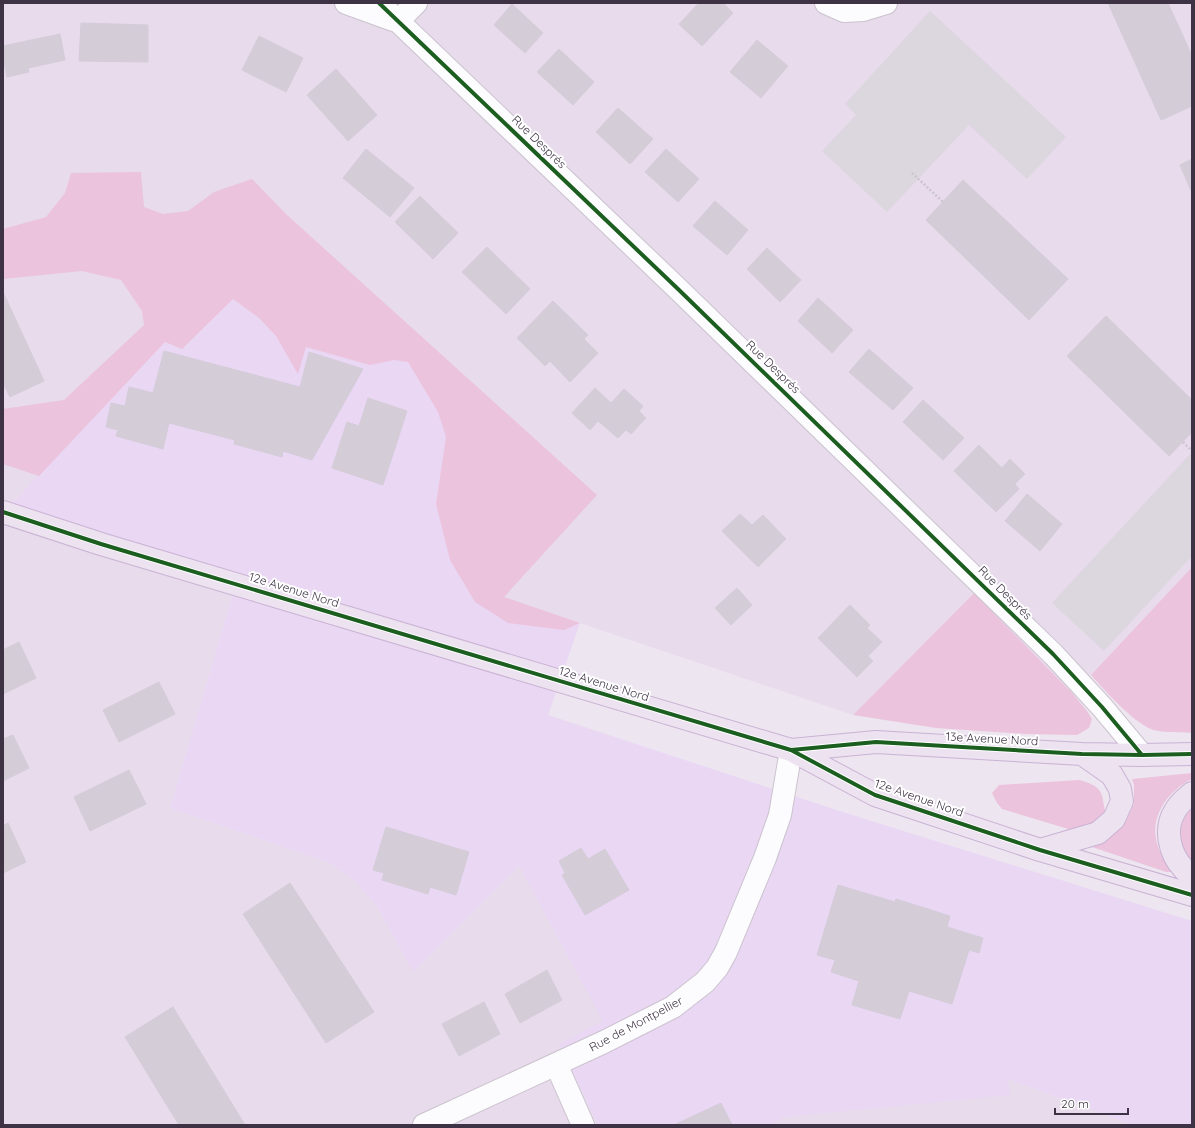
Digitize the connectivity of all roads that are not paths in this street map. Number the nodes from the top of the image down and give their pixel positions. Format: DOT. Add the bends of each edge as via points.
graph roads {
  1 [pos="346,3"];
  2 [pos="379,3"];
  3 [pos="416,3"];
  4 [pos="826,3"];
  5 [pos="886,3"];
  6 [pos="398,21"];
  7 [pos="3,512"];
  8 [pos="791,750"];
  9 [pos="1082,754"];
  10 [pos="1192,754"];
  11 [pos="1142,755"];
  12 [pos="1192,793"];
  13 [pos="1040,850"];
  14 [pos="1192,876"];
  15 [pos="1192,895"];
  16 [pos="556,1064"];
  17 [pos="424,1125"];
  18 [pos="583,1125"];
  1 -- 6 [label="street"];
  2 -- 6 [label="street, Rue Després"];
  3 -- 6 [label="street"];
  4 -- 5 [label="street" via="844,11 863,10"];
  6 -- 11 [label="street, Rue Després" via="1043,643"];
  7 -- 8 [label="main road, 12e Avenue Nord" via="101,544"];
  8 -- 9 [label="main road, 13e Avenue Nord" via="876,742"];
  8 -- 13 [label="main road, 12e Avenue Nord" via="874,794"];
  8 -- 16 [label="street, Rue de Montpellier" via="780,815 726,952 717,968 705,982 673,1007"];
  9 -- 11 [label="main road, 13e Avenue Nord"];
  9 -- 13 [label="main road" via="1112,775 1120,789 1122,800 1114,819 1098,833"];
  10 -- 11 [label="main road, 13e Avenue Nord"];
  12 -- 14 [label="main road" via="1175,810 1169,823 1169,840 1174,854 1182,868"];
  13 -- 15 [label="main road, 12e Avenue Nord"];
  16 -- 17 [label="street, Rue de Montpellier"];
  16 -- 18 [label="street"];
}
